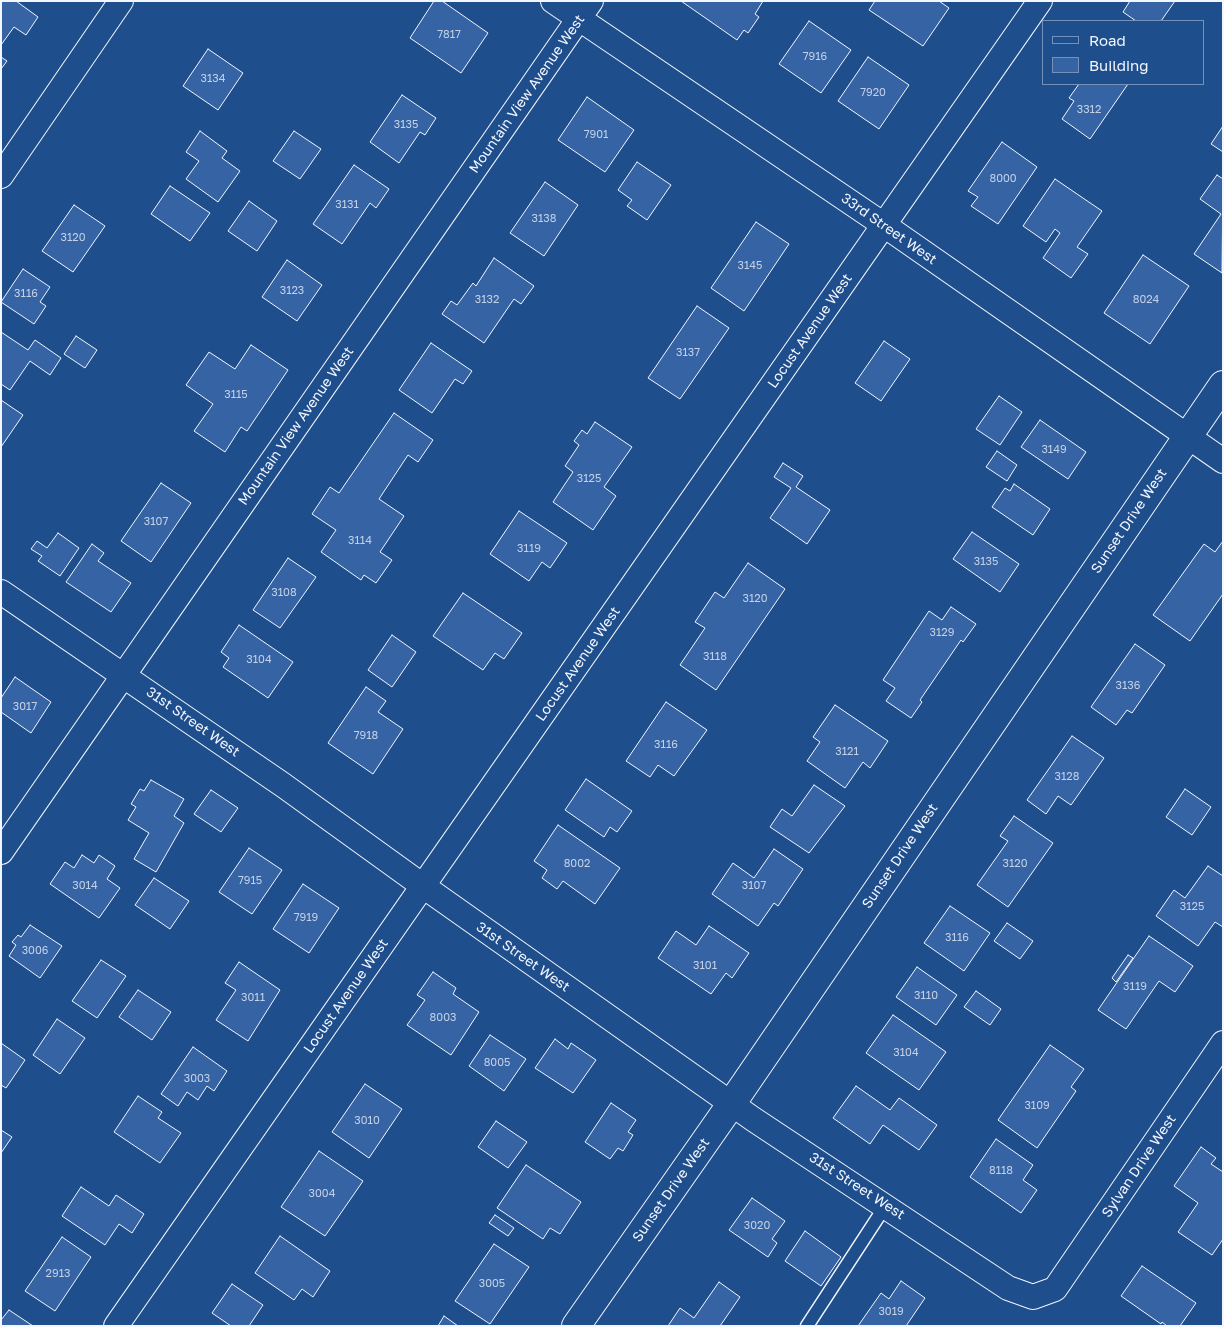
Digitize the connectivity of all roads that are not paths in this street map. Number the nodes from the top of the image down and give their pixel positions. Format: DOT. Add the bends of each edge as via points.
graph roads {
  1 [pos="121,1"];
  2 [pos="553,1"];
  3 [pos="1040,1"];
  4 [pos="585,10"];
  5 [pos="1,176"];
  6 [pos="884,225"];
  7 [pos="1223,385"];
  8 [pos="1187,437"];
  9 [pos="1223,461"];
  10 [pos="1,592"];
  11 [pos="124,674"];
  12 [pos="1,852"];
  13 [pos="423,886"];
  14 [pos="1223,1043"];
  15 [pos="732,1103"];
  16 [pos="886,1205"];
  17 [pos="1055,1289"];
  18 [pos="116,1326"];
  19 [pos="576,1326"];
  20 [pos="807,1326"];
  1 -- 5 [label="street"];
  2 -- 4 [label="street, 33rd Street West"];
  3 -- 6 [label="street, Locust Avenue West"];
  4 -- 6 [label="street, 33rd Street West"];
  4 -- 11 [label="street, Mountain View Avenue West"];
  6 -- 8 [label="street, 33rd Street West"];
  6 -- 13 [label="street, Locust Avenue West"];
  7 -- 8 [label="street, Sunset Drive West"];
  8 -- 9 [label="street, 33rd Street West"];
  8 -- 15 [label="street, Sunset Drive West"];
  10 -- 11 [label="street, 31st Street West"];
  11 -- 12 [label="street, Mountain View Avenue West"];
  11 -- 13 [label="street, 31st Street West"];
  13 -- 15 [label="street, 31st Street West"];
  13 -- 18 [label="street, Locust Avenue West"];
  14 -- 17 [label="street, Sylvan Drive West"];
  15 -- 16 [label="street, 31st Street West"];
  15 -- 19 [label="street, Sunset Drive West"];
  16 -- 17 [label="street, 31st Street West" via="1008,1288 1033,1297"];
  16 -- 20 [label="lane"];
}
